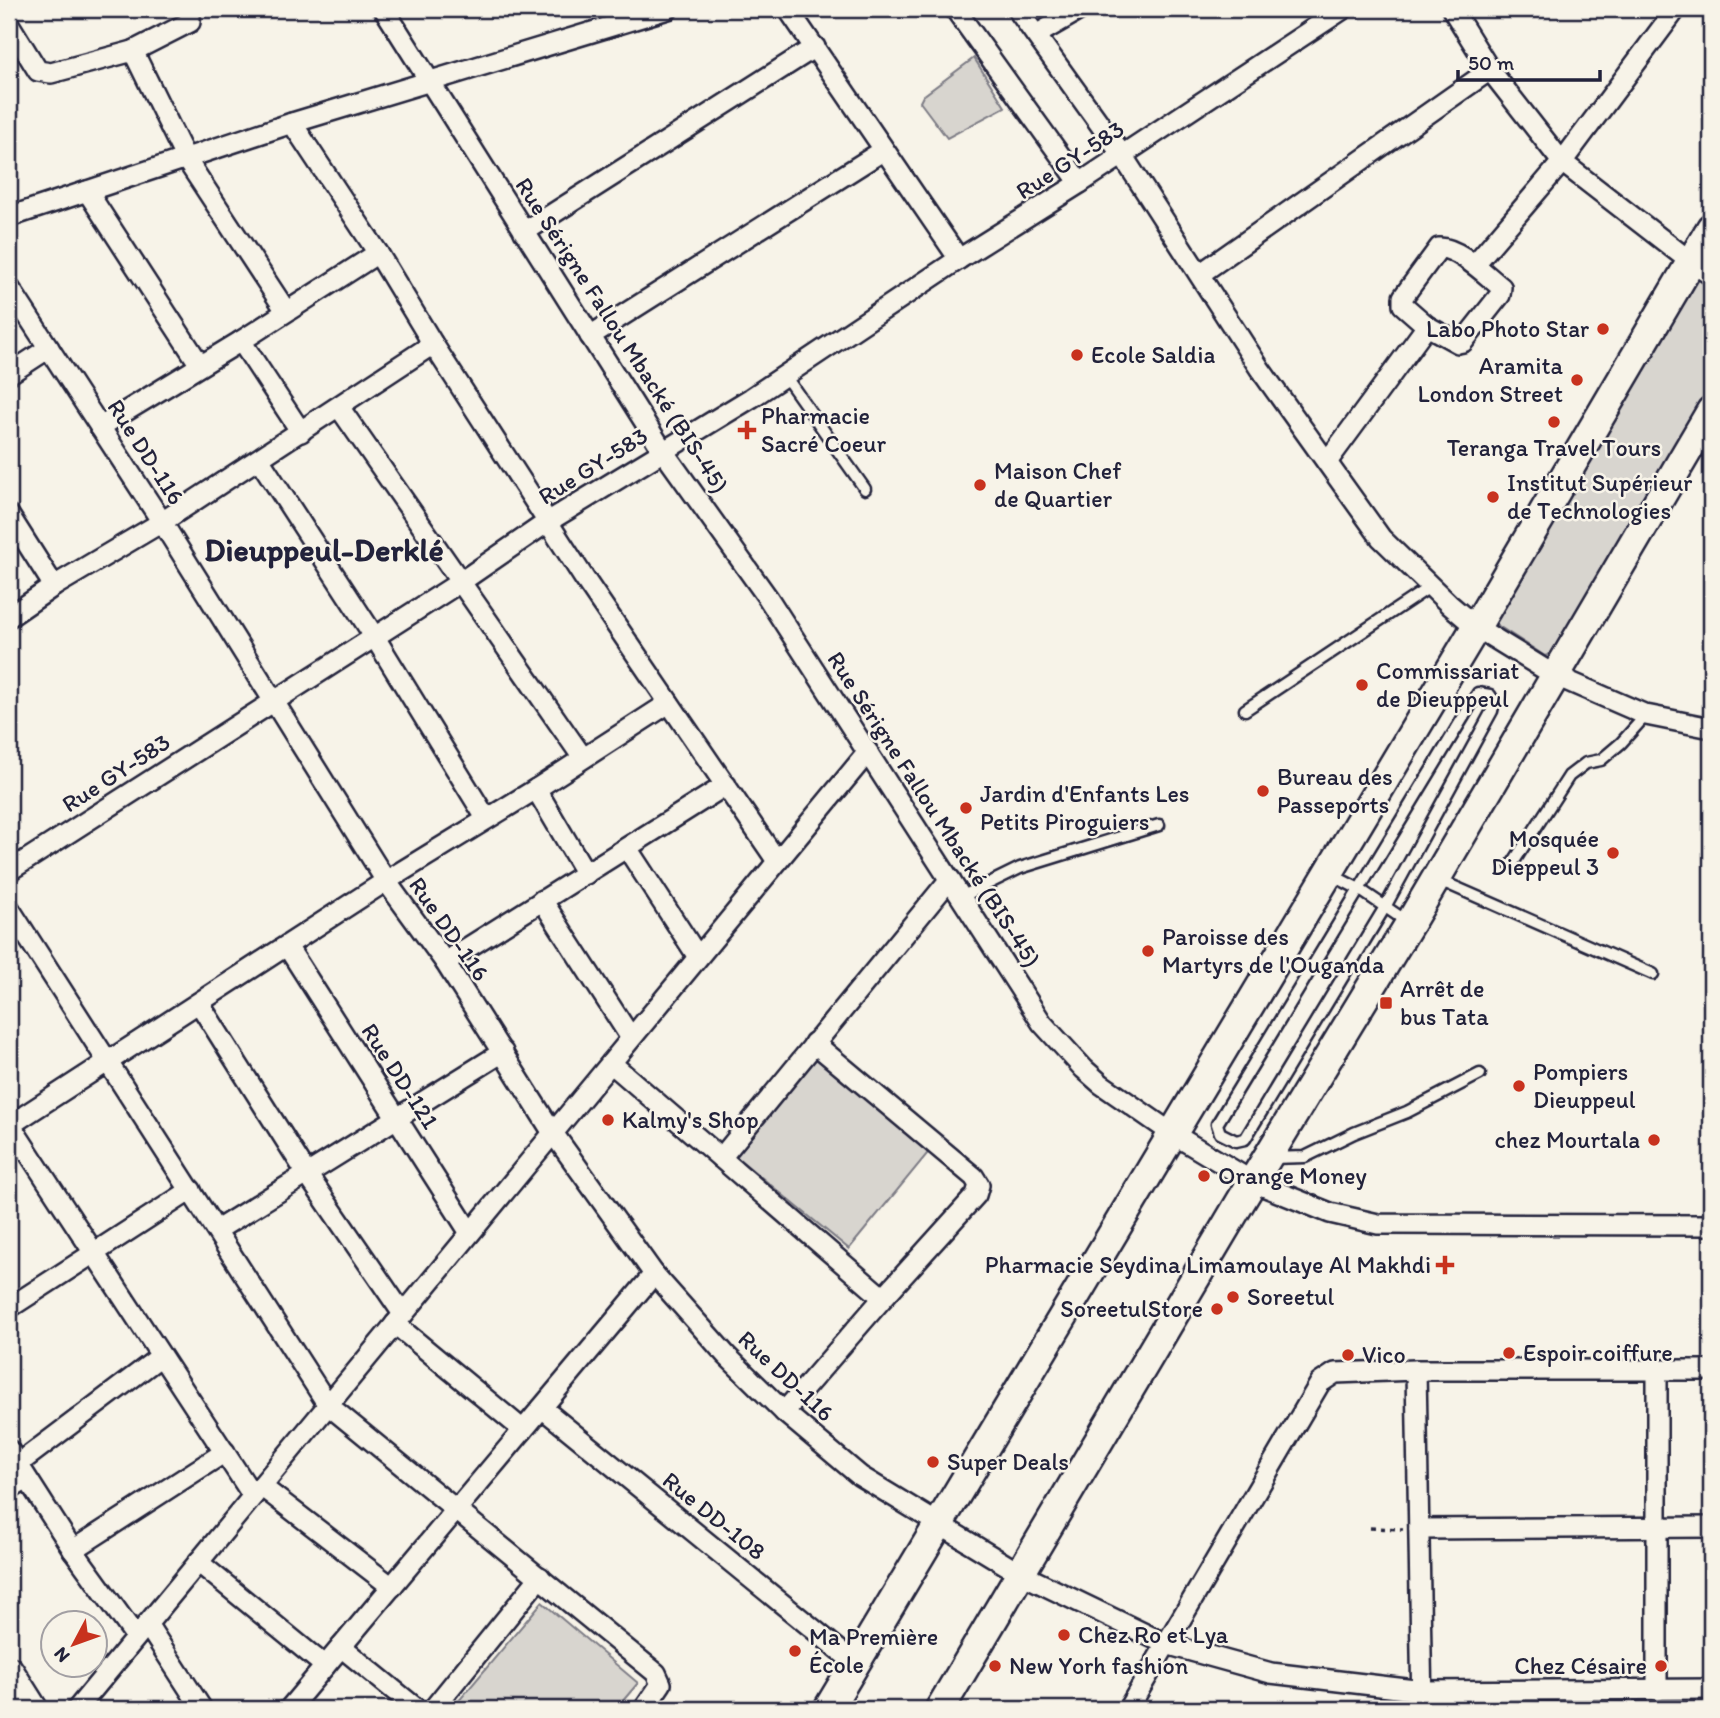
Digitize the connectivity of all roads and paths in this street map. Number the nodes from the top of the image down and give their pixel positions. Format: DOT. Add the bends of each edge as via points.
graph roads {
  1 [pos="190,9"];
  2 [pos="384,9"];
  3 [pos="668,9"];
  4 [pos="788,9"];
  5 [pos="955,9"];
  6 [pos="1017,9"];
  7 [pos="1081,9"];
  8 [pos="1343,9"];
  9 [pos="1452,9"];
  10 [pos="1676,9"];
  11 [pos="615,16"];
  12 [pos="9,24"];
  13 [pos="1036,35"];
  14 [pos="815,47"];
  15 [pos="133,51"];
  16 [pos="1490,69"];
  17 [pos="430,82"];
  18 [pos="292,123"];
  19 [pos="884,150"];
  20 [pos="1122,155"];
  21 [pos="186,159"];
  22 [pos="1562,162"];
  23 [pos="1080,183"];
  24 [pos="87,191"];
  25 [pos="9,217"];
  26 [pos="1711,228"];
  27 [pos="524,232"];
  28 [pos="378,253"];
  29 [pos="959,259"];
  30 [pos="1475,264"];
  31 [pos="1701,269"];
  32 [pos="1200,274"];
  33 [pos="9,287"];
  34 [pos="286,311"];
  35 [pos="1427,326"];
  36 [pos="590,336"];
  37 [pos="242,341"];
  38 [pos="433,344"];
  39 [pos="49,348"];
  40 [pos="200,365"];
  41 [pos="9,374"];
  42 [pos="785,376"];
  43 [pos="339,407"];
  44 [pos="1711,411"];
  45 [pos="100,427"];
  46 [pos="301,432"];
  47 [pos="663,451"];
  48 [pos="259,458"];
  49 [pos="1327,462"];
  50 [pos="865,489"];
  51 [pos="9,515"];
  52 [pos="549,521"];
  53 [pos="162,522"];
  54 [pos="462,581"];
  55 [pos="54,586"];
  56 [pos="1431,586"];
  57 [pos="9,617"];
  58 [pos="1476,627"];
  59 [pos="374,636"];
  60 [pos="1554,675"];
  61 [pos="274,700"];
  62 [pos="669,703"];
  63 [pos="1245,710"];
  64 [pos="1646,715"];
  65 [pos="1711,728"];
  66 [pos="868,752"];
  67 [pos="583,758"];
  68 [pos="726,785"];
  69 [pos="536,789"];
  70 [pos="486,818"];
  71 [pos="1159,825"];
  72 [pos="627,848"];
  73 [pos="777,861"];
  74 [pos="1511,866"];
  75 [pos="9,871"];
  76 [pos="1328,873"];
  77 [pos="586,874"];
  78 [pos="1436,878"];
  79 [pos="950,879"];
  80 [pos="386,881"];
  81 [pos="1359,889"];
  82 [pos="961,897"];
  83 [pos="542,900"];
  84 [pos="1385,907"];
  85 [pos="9,908"];
  86 [pos="1410,923"];
  87 [pos="287,946"];
  88 [pos="698,957"];
  89 [pos="445,962"];
  90 [pos="1653,974"];
  91 [pos="199,1003"];
  92 [pos="631,1038"];
  93 [pos="814,1043"];
  94 [pos="503,1052"];
  95 [pos="108,1062"];
  96 [pos="611,1063"];
  97 [pos="1480,1074"];
  98 [pos="398,1118"];
  99 [pos="12,1133"];
  100 [pos="553,1133"];
  101 [pos="1173,1134"];
  102 [pos="721,1158"];
  103 [pos="1267,1158"];
  104 [pos="307,1174"];
  105 [pos="1253,1182"];
  106 [pos="191,1191"];
  107 [pos="1711,1225"];
  108 [pos="217,1230"];
  109 [pos="470,1233"];
  110 [pos="94,1252"];
  111 [pos="654,1274"];
  112 [pos="883,1298"];
  113 [pos="9,1308"];
  114 [pos="399,1319"];
  115 [pos="161,1356"];
  116 [pos="1416,1370"];
  117 [pos="1657,1370"];
  118 [pos="1711,1370"];
  119 [pos="328,1405"];
  120 [pos="542,1408"];
  121 [pos="784,1412"];
  122 [pos="523,1430"];
  123 [pos="225,1451"];
  124 [pos="18,1464"];
  125 [pos="9,1490"];
  126 [pos="257,1491"];
  127 [pos="457,1510"];
  128 [pos="937,1524"];
  129 [pos="1711,1527"];
  130 [pos="1370,1528"];
  131 [pos="1657,1528"];
  132 [pos="1419,1529"];
  133 [pos="74,1550"];
  134 [pos="198,1562"];
  135 [pos="1021,1574"];
  136 [pos="540,1577"];
  137 [pos="392,1587"];
  138 [pos="142,1631"];
  139 [pos="1166,1644"];
  140 [pos="341,1647"];
  141 [pos="855,1663"];
  142 [pos="325,1667"];
  143 [pos="9,1671"];
  144 [pos="1711,1689"];
  145 [pos="1657,1690"];
  146 [pos="1423,1700"];
  147 [pos="33,1709"];
  148 [pos="77,1709"];
  149 [pos="202,1709"];
  150 [pos="289,1709"];
  151 [pos="417,1709"];
  152 [pos="433,1709"];
  153 [pos="644,1709"];
  154 [pos="828,1709"];
  155 [pos="940,1709"];
  156 [pos="1128,1709"];
  1 -- 15 [label="street" via="190,22"];
  2 -- 17 [label="street, Rue Sérigne Fallou Mbacké (BIS-45)"];
  3 -- 11 [label="street"];
  4 -- 14 [label="street"];
  5 -- 23 [label="street"];
  6 -- 13 [label="street"];
  7 -- 13 [label="street"];
  8 -- 20 [label="street, Rue GY-583"];
  9 -- 16 [label="street"];
  10 -- 22 [label="street"];
  11 -- 17 [label="street"];
  12 -- 15 [label="street" via="38,71 51,73"];
  13 -- 20 [label="street"];
  14 -- 19 [label="street"];
  14 -- 27 [label="street"];
  15 -- 21 [label="street"];
  16 -- 22 [label="street"];
  16 -- 32 [label="street"];
  17 -- 18 [label="street"];
  17 -- 27 [label="street, Rue Sérigne Fallou Mbacké (BIS-45)"];
  18 -- 21 [label="street"];
  18 -- 28 [label="street"];
  19 -- 29 [label="street"];
  19 -- 36 [label="street"];
  20 -- 23 [label="street, Rue GY-583"];
  20 -- 32 [label="street"];
  21 -- 24 [label="street"];
  21 -- 34 [label="street"];
  22 -- 30 [label="street"];
  22 -- 31 [label="street"];
  23 -- 29 [label="street, Rue GY-583"];
  24 -- 25 [label="street"];
  24 -- 40 [label="street"];
  26 -- 31 [label="street"];
  27 -- 36 [label="street, Rue Sérigne Fallou Mbacké (BIS-45)"];
  28 -- 34 [label="street"];
  28 -- 38 [label="street"];
  29 -- 42 [label="street, Rue GY-583"];
  30 -- 35 [label="street" via="1439,248 1402,301"];
  30 -- 35 [label="street" via="1501,287 1500,295 1463,342 1454,342"];
  31 -- 58 [label="street"];
  32 -- 49 [label="street" via="1259,369"];
  33 -- 39 [label="street, Rue DD-116"];
  34 -- 37 [label="street"];
  35 -- 49 [label="street"];
  36 -- 47 [label="street, Rue Sérigne Fallou Mbacké (BIS-45)"];
  37 -- 40 [label="street"];
  37 -- 46 [label="street"];
  38 -- 43 [label="street"];
  38 -- 52 [label="street"];
  39 -- 41 [label="street"];
  39 -- 45 [label="street, Rue DD-116"];
  40 -- 45 [label="street"];
  42 -- 47 [label="street, Rue GY-583"];
  42 -- 50 [label="lane"];
  43 -- 46 [label="street"];
  43 -- 54 [label="street"];
  44 -- 60 [label="street"];
  45 -- 53 [label="street, Rue DD-116"];
  46 -- 48 [label="street"];
  47 -- 52 [label="street, Rue GY-583"];
  47 -- 66 [label="street, Rue Sérigne Fallou Mbacké (BIS-45)" via="768,598"];
  48 -- 53 [label="street"];
  48 -- 59 [label="street"];
  49 -- 56 [label="street" via="1381,538"];
  51 -- 55 [label="street"];
  52 -- 54 [label="street, Rue GY-583"];
  52 -- 62 [label="street"];
  53 -- 55 [label="street"];
  53 -- 61 [label="street, Rue DD-116"];
  54 -- 59 [label="street, Rue GY-583"];
  54 -- 67 [label="street"];
  55 -- 57 [label="street"];
  56 -- 58 [label="street"];
  56 -- 63 [label="lane"];
  58 -- 60 [label="street"];
  58 -- 76 [label="street"];
  59 -- 61 [label="street, Rue GY-583"];
  59 -- 70 [label="street"];
  60 -- 64 [label="street"];
  60 -- 78 [label="street"];
  61 -- 75 [label="street, Rue GY-583"];
  61 -- 80 [label="street, Rue DD-116"];
  62 -- 67 [label="street"];
  62 -- 68 [label="street"];
  64 -- 65 [label="street"];
  64 -- 74 [label="lane" via="1601,760 1586,763 1569,776"];
  66 -- 73 [label="street"];
  66 -- 79 [label="street, Rue Sérigne Fallou Mbacké (BIS-45)"];
  67 -- 69 [label="street"];
  68 -- 72 [label="street"];
  68 -- 73 [label="street"];
  69 -- 70 [label="street"];
  69 -- 77 [label="street"];
  70 -- 80 [label="street"];
  71 -- 82 [label="lane" via="1020,868"];
  72 -- 77 [label="street"];
  72 -- 88 [label="street"];
  73 -- 88 [label="street"];
  76 -- 81 [label="lane"];
  76 -- 101 [label="street"];
  77 -- 83 [label="street"];
  78 -- 86 [label="street"];
  78 -- 90 [label="lane"];
  79 -- 82 [label="street, Rue Sérigne Fallou Mbacké (BIS-45)"];
  79 -- 93 [label="street"];
  80 -- 87 [label="street"];
  80 -- 89 [label="street, Rue DD-116"];
  81 -- 84 [label="lane"];
  81 -- 84 [label="lane" via="1471,701 1478,693 1490,695 1492,711"];
  81 -- 84 [label="lane" via="1217,1124 1220,1133 1236,1142 1245,1139"];
  82 -- 101 [label="street, Rue Sérigne Fallou Mbacké (BIS-45)" via="1042,1023 1067,1052 1101,1084"];
  83 -- 89 [label="street"];
  83 -- 92 [label="street"];
  84 -- 86 [label="lane"];
  85 -- 95 [label="street"];
  86 -- 103 [label="street"];
  87 -- 91 [label="street"];
  87 -- 98 [label="street, Rue DD-121"];
  88 -- 92 [label="street"];
  89 -- 94 [label="street, Rue DD-116"];
  91 -- 95 [label="street"];
  91 -- 104 [label="street"];
  92 -- 96 [label="street"];
  93 -- 102 [label="street"];
  93 -- 112 [label="street" via="979,1185 976,1195"];
  94 -- 98 [label="street"];
  94 -- 100 [label="street, Rue DD-116"];
  95 -- 99 [label="street"];
  95 -- 106 [label="street"];
  96 -- 100 [label="street"];
  96 -- 102 [label="street"];
  97 -- 103 [label="lane" via="1305,1157"];
  98 -- 104 [label="street"];
  98 -- 109 [label="street, Rue DD-121"];
  99 -- 110 [label="street"];
  100 -- 109 [label="street"];
  100 -- 111 [label="street, Rue DD-116"];
  101 -- 105 [label="street, Rue Sérigne Fallou Mbacké (BIS-45)"];
  101 -- 128 [label="street"];
  102 -- 112 [label="street"];
  103 -- 105 [label="street"];
  104 -- 108 [label="street"];
  104 -- 114 [label="street"];
  105 -- 107 [label="street, Rue Sérigne Fallou Mbacké (BIS-45)" via="1330,1213 1378,1224"];
  105 -- 135 [label="street"];
  106 -- 108 [label="street"];
  106 -- 110 [label="street"];
  108 -- 119 [label="street"];
  109 -- 114 [label="street"];
  110 -- 113 [label="street"];
  110 -- 115 [label="street"];
  111 -- 120 [label="street"];
  111 -- 121 [label="street, Rue DD-116"];
  112 -- 121 [label="street"];
  114 -- 119 [label="street"];
  114 -- 122 [label="street"];
  115 -- 123 [label="street"];
  115 -- 124 [label="street"];
  116 -- 117 [label="street"];
  116 -- 132 [label="street"];
  116 -- 139 [label="street" via="1335,1373 1320,1382"];
  117 -- 118 [label="street"];
  117 -- 131 [label="street"];
  119 -- 126 [label="street"];
  119 -- 127 [label="street"];
  120 -- 122 [label="street"];
  120 -- 141 [label="street, Rue DD-108"];
  121 -- 128 [label="street, Rue DD-116" via="860,1476"];
  122 -- 127 [label="street"];
  123 -- 126 [label="street"];
  123 -- 133 [label="street"];
  124 -- 125 [label="street"];
  124 -- 133 [label="street"];
  126 -- 134 [label="street"];
  126 -- 137 [label="street"];
  127 -- 136 [label="street"];
  127 -- 137 [label="street"];
  128 -- 135 [label="street, Rue DD-116"];
  128 -- 141 [label="street"];
  129 -- 131 [label="street"];
  130 -- 132 [label="path"];
  131 -- 132 [label="street"];
  131 -- 145 [label="street"];
  132 -- 146 [label="street"];
  133 -- 138 [label="street"];
  134 -- 138 [label="street"];
  134 -- 142 [label="street"];
  135 -- 139 [label="street, Rue DD-116"];
  135 -- 155 [label="street"];
  136 -- 152 [label="street"];
  136 -- 153 [label="street" via="656,1673 661,1684"];
  137 -- 140 [label="street"];
  138 -- 148 [label="street"];
  138 -- 149 [label="street"];
  139 -- 146 [label="street, Rue DD-116" via="1271,1673"];
  139 -- 156 [label="street"];
  140 -- 142 [label="street"];
  140 -- 151 [label="street"];
  141 -- 154 [label="street"];
  142 -- 150 [label="street"];
  143 -- 147 [label="street"];
  144 -- 145 [label="street, Rue DD-116"];
  145 -- 146 [label="street, Rue DD-116"];
}
